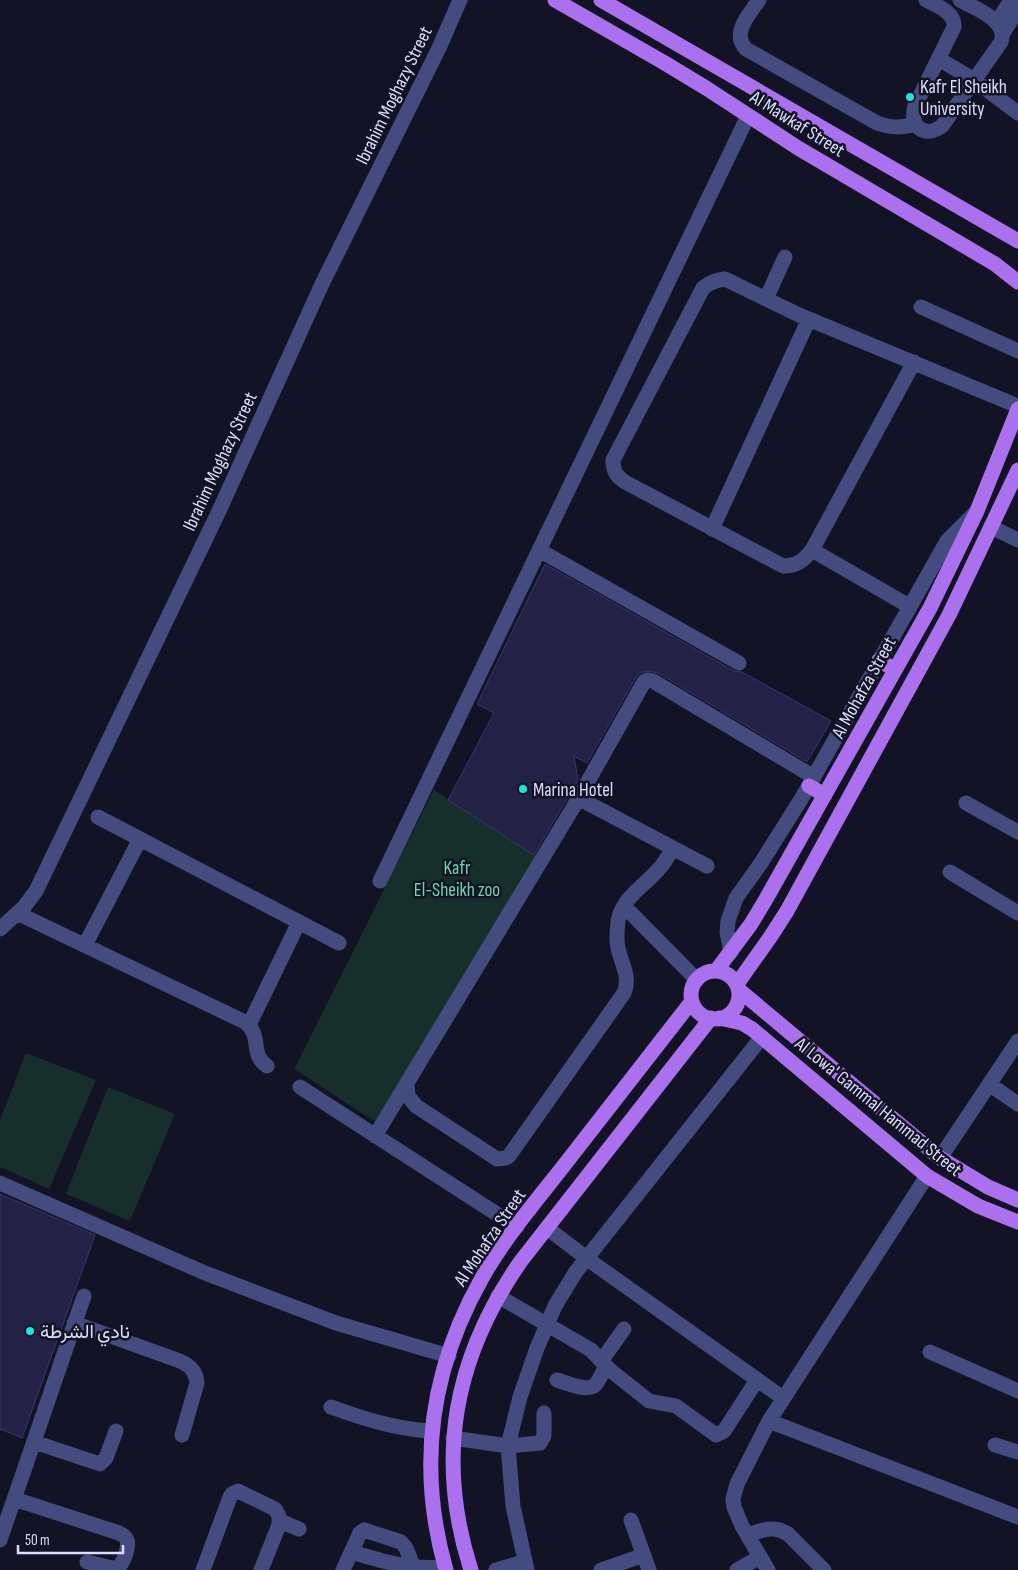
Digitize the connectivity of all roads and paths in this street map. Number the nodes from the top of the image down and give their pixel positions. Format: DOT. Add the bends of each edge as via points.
graph roads {
  1 [pos="460,0"];
  2 [pos="555,0"];
  3 [pos="602,0"];
  4 [pos="926,0"];
  5 [pos="1011,0"];
  6 [pos="755,1"];
  7 [pos="963,2"];
  8 [pos="1018,9"];
  9 [pos="955,22"];
  10 [pos="1000,27"];
  11 [pos="674,42"];
  12 [pos="938,59"];
  13 [pos="663,62"];
  14 [pos="974,80"];
  15 [pos="1018,113"];
  16 [pos="748,116"];
  17 [pos="915,124"];
  18 [pos="1018,241"];
  19 [pos="785,257"];
  20 [pos="1018,282"];
  21 [pos="766,299"];
  22 [pos="921,307"];
  23 [pos="809,319"];
  24 [pos="1018,351"];
  25 [pos="914,362"];
  26 [pos="1017,414"];
  27 [pos="1016,481"];
  28 [pos="977,511"];
  29 [pos="991,527"];
  30 [pos="712,528"];
  31 [pos="1018,540"];
  32 [pos="539,550"];
  33 [pos="812,550"];
  34 [pos="909,606"];
  35 [pos="879,660"];
  36 [pos="739,663"];
  37 [pos="895,670"];
  38 [pos="811,781"];
  39 [pos="824,795"];
  40 [pos="578,798"];
  41 [pos="966,803"];
  42 [pos="98,817"];
  43 [pos="1018,832"];
  44 [pos="140,839"];
  45 [pos="673,848"];
  46 [pos="707,866"];
  47 [pos="950,872"];
  48 [pos="380,881"];
  49 [pos="624,906"];
  50 [pos="17,913"];
  51 [pos="1018,913"];
  52 [pos="299,922"];
  53 [pos="0,929"];
  54 [pos="339,943"];
  55 [pos="85,945"];
  56 [pos="731,952"];
  57 [pos="716,971"];
  58 [pos="697,980"];
  59 [pos="738,987"];
  60 [pos="692,1001"];
  61 [pos="714,1018"];
  62 [pos="249,1025"];
  63 [pos="762,1037"];
  64 [pos="1018,1041"];
  65 [pos="821,1059"];
  66 [pos="267,1066"];
  67 [pos="808,1075"];
  68 [pos="407,1084"];
  69 [pos="990,1084"];
  70 [pos="300,1086"];
  71 [pos="1018,1104"];
  72 [pos="375,1136"];
  73 [pos="940,1158"];
  74 [pos="927,1176"];
  75 [pos="0,1183"];
  76 [pos="1018,1200"];
  77 [pos="1018,1222"];
  78 [pos="517,1226"];
  79 [pos="547,1228"];
  80 [pos="587,1259"];
  81 [pos="84,1296"];
  82 [pos="498,1296"];
  83 [pos="74,1323"];
  84 [pos="547,1323"];
  85 [pos="624,1329"];
  86 [pos="930,1352"];
  87 [pos="448,1356"];
  88 [pos="604,1363"];
  89 [pos="557,1380"];
  90 [pos="757,1380"];
  91 [pos="1018,1391"];
  92 [pos="783,1398"];
  93 [pos="331,1407"];
  94 [pos="544,1413"];
  95 [pos="769,1421"];
  96 [pos="116,1431"];
  97 [pos="431,1431"];
  98 [pos="182,1435"];
  99 [pos="453,1438"];
  100 [pos="34,1442"];
  101 [pos="995,1445"];
  102 [pos="508,1446"];
  103 [pos="1018,1452"];
  104 [pos="14,1499"];
  105 [pos="1018,1517"];
  106 [pos="631,1520"];
  107 [pos="280,1521"];
  108 [pos="299,1528"];
  109 [pos="748,1535"];
  110 [pos="0,1540"];
  111 [pos="351,1552"];
  112 [pos="644,1555"];
  113 [pos="87,1562"];
  114 [pos="764,1563"];
  115 [pos="526,1566"];
  116 [pos="414,1568"];
  117 [pos="445,1569"];
  118 [pos="203,1570"];
  119 [pos="261,1570"];
  120 [pos="343,1570"];
  121 [pos="471,1570"];
  122 [pos="496,1570"];
  123 [pos="600,1570"];
  124 [pos="649,1570"];
  125 [pos="737,1570"];
  126 [pos="824,1570"];
  1 -- 50 [label="street, Ibrahim Moghazy Street" via="44,873 31,899"];
  2 -- 13 [label="main road, Al Mawkaf Street"];
  3 -- 11 [label="main road, Al Mawkaf Street"];
  4 -- 9 [label="street" via="948,13"];
  5 -- 10 [label="street"];
  6 -- 17 [label="street" via="740,30 741,44 746,50 877,123 898,128"];
  7 -- 9 [label="street"];
  7 -- 10 [label="street"];
  8 -- 10 [label="street"];
  9 -- 12 [label="street"];
  10 -- 14 [label="street" via="1001,42"];
  11 -- 13 [label="main road"];
  11 -- 18 [label="main road, Al Mawkaf Street"];
  12 -- 14 [label="street"];
  12 -- 17 [label="street" via="915,106 912,115"];
  13 -- 16 [label="main road, Al Mawkaf Street"];
  14 -- 15 [label="street"];
  14 -- 17 [label="street" via="942,126 928,132"];
  16 -- 20 [label="main road, Al Mawkaf Street" via="995,264"];
  16 -- 32 [label="street"];
  19 -- 21 [label="street"];
  21 -- 23 [label="street"];
  21 -- 30 [label="street" via="725,279 703,288 613,460 617,477"];
  22 -- 24 [label="street"];
  23 -- 25 [label="street"];
  23 -- 30 [label="street"];
  25 -- 26 [label="street"];
  25 -- 33 [label="street"];
  26 -- 28 [label="main road, Al Mohafza Street"];
  27 -- 29 [label="main road"];
  28 -- 34 [label="street" via="947,541"];
  28 -- 37 [label="main road, Al Mohafza Street" via="930,608"];
  29 -- 31 [label="street"];
  29 -- 59 [label="main road" via="949,614 787,911"];
  30 -- 33 [label="street" via="783,566 800,562"];
  32 -- 36 [label="street"];
  32 -- 48 [label="street"];
  33 -- 34 [label="street"];
  34 -- 35 [label="street"];
  35 -- 37 [label="main road"];
  35 -- 38 [label="street"];
  37 -- 39 [label="main road, Al Mohafza Street"];
  38 -- 39 [label="main road"];
  38 -- 40 [label="street" via="647,680"];
  38 -- 56 [label="street" via="736,898 728,921"];
  39 -- 56 [label="main road, Al Mohafza Street" via="751,924"];
  40 -- 45 [label="street"];
  40 -- 68 [label="street"];
  41 -- 43 [label="street"];
  42 -- 44 [label="street"];
  44 -- 52 [label="street"];
  44 -- 55 [label="street"];
  45 -- 46 [label="street"];
  45 -- 49 [label="street" via="661,867"];
  47 -- 51 [label="street"];
  49 -- 58 [label="street"];
  49 -- 68 [label="street" via="617,934 626,988 509,1156 497,1159 416,1106 408,1096"];
  50 -- 53 [label="street, Ibrahim Moghazy Street"];
  50 -- 55 [label="street"];
  52 -- 54 [label="street"];
  52 -- 62 [label="street"];
  55 -- 62 [label="street"];
  56 -- 57 [label="main road, Al Mohafza Street"];
  57 -- 58 [label="main road"];
  57 -- 59 [label="main road" via="732,977"];
  58 -- 60 [label="main road" via="693,986"];
  59 -- 61 [label="main road" via="737,1005 732,1012"];
  59 -- 65 [label="main road, Al Lowa' Gammal Hammad Street"];
  60 -- 61 [label="main road" via="699,1012"];
  60 -- 78 [label="main road, Al Mohafza Street"];
  61 -- 63 [label="main road, Al Lowa' Gammal Hammad Street" via="742,1023"];
  61 -- 79 [label="main road"];
  62 -- 66 [label="street" via="256,1038 258,1056"];
  63 -- 67 [label="main road, Al Lowa' Gammal Hammad Street"];
  63 -- 80 [label="street"];
  64 -- 69 [label="street"];
  65 -- 67 [label="main road"];
  65 -- 73 [label="main road, Al Lowa' Gammal Hammad Street"];
  67 -- 74 [label="main road, Al Lowa' Gammal Hammad Street"];
  68 -- 72 [label="street"];
  69 -- 71 [label="street"];
  69 -- 73 [label="street"];
  70 -- 72 [label="street"];
  72 -- 78 [label="street"];
  73 -- 76 [label="main road, Al Lowa' Gammal Hammad Street"];
  74 -- 77 [label="main road, Al Lowa' Gammal Hammad Street" via="978,1206"];
  74 -- 92 [label="street"];
  75 -- 87 [label="street" via="205,1273 336,1323"];
  78 -- 87 [label="main road, Al Mohafza Street" via="482,1278"];
  79 -- 80 [label="street"];
  79 -- 82 [label="main road"];
  80 -- 84 [label="street" via="565,1289"];
  80 -- 90 [label="street"];
  81 -- 83 [label="street"];
  82 -- 84 [label="street"];
  82 -- 99 [label="main road" via="467,1368"];
  83 -- 98 [label="street" via="180,1361 193,1369 197,1383"];
  83 -- 100 [label="street"];
  84 -- 88 [label="street" via="591,1350"];
  84 -- 102 [label="street" via="520,1397"];
  85 -- 88 [label="street"];
  86 -- 91 [label="street"];
  87 -- 97 [label="main road, Al Mohafza Street"];
  88 -- 89 [label="street" via="591,1387"];
  88 -- 90 [label="street" via="649,1401 676,1406 716,1435 724,1431"];
  90 -- 92 [label="street"];
  92 -- 95 [label="street"];
  93 -- 97 [label="street" via="392,1426"];
  94 -- 102 [label="street" via="544,1436 540,1444"];
  95 -- 105 [label="street"];
  95 -- 109 [label="street" via="734,1491 734,1507"];
  96 -- 100 [label="street" via="106,1458 100,1464"];
  97 -- 117 [label="main road, Al Mohafza Street" via="430,1488"];
  99 -- 102 [label="street"];
  99 -- 121 [label="main road" via="454,1500"];
  100 -- 104 [label="street"];
  101 -- 103 [label="street"];
  102 -- 115 [label="street" via="513,1506"];
  104 -- 110 [label="street"];
  104 -- 113 [label="street" via="119,1533 126,1539 128,1543 123,1561 117,1569"];
  106 -- 112 [label="street"];
  107 -- 108 [label="street"];
  107 -- 118 [label="street" via="275,1509 242,1492 232,1494"];
  107 -- 119 [label="street"];
  109 -- 114 [label="street"];
  109 -- 126 [label="street" via="768,1528 781,1530"];
  111 -- 116 [label="street"];
  111 -- 116 [label="street" via="360,1533 366,1530 401,1542"];
  111 -- 120 [label="street"];
  112 -- 123 [label="street"];
  112 -- 124 [label="street"];
  114 -- 125 [label="street"];
  115 -- 122 [label="street"];
  116 -- 117 [label="street"];
}
